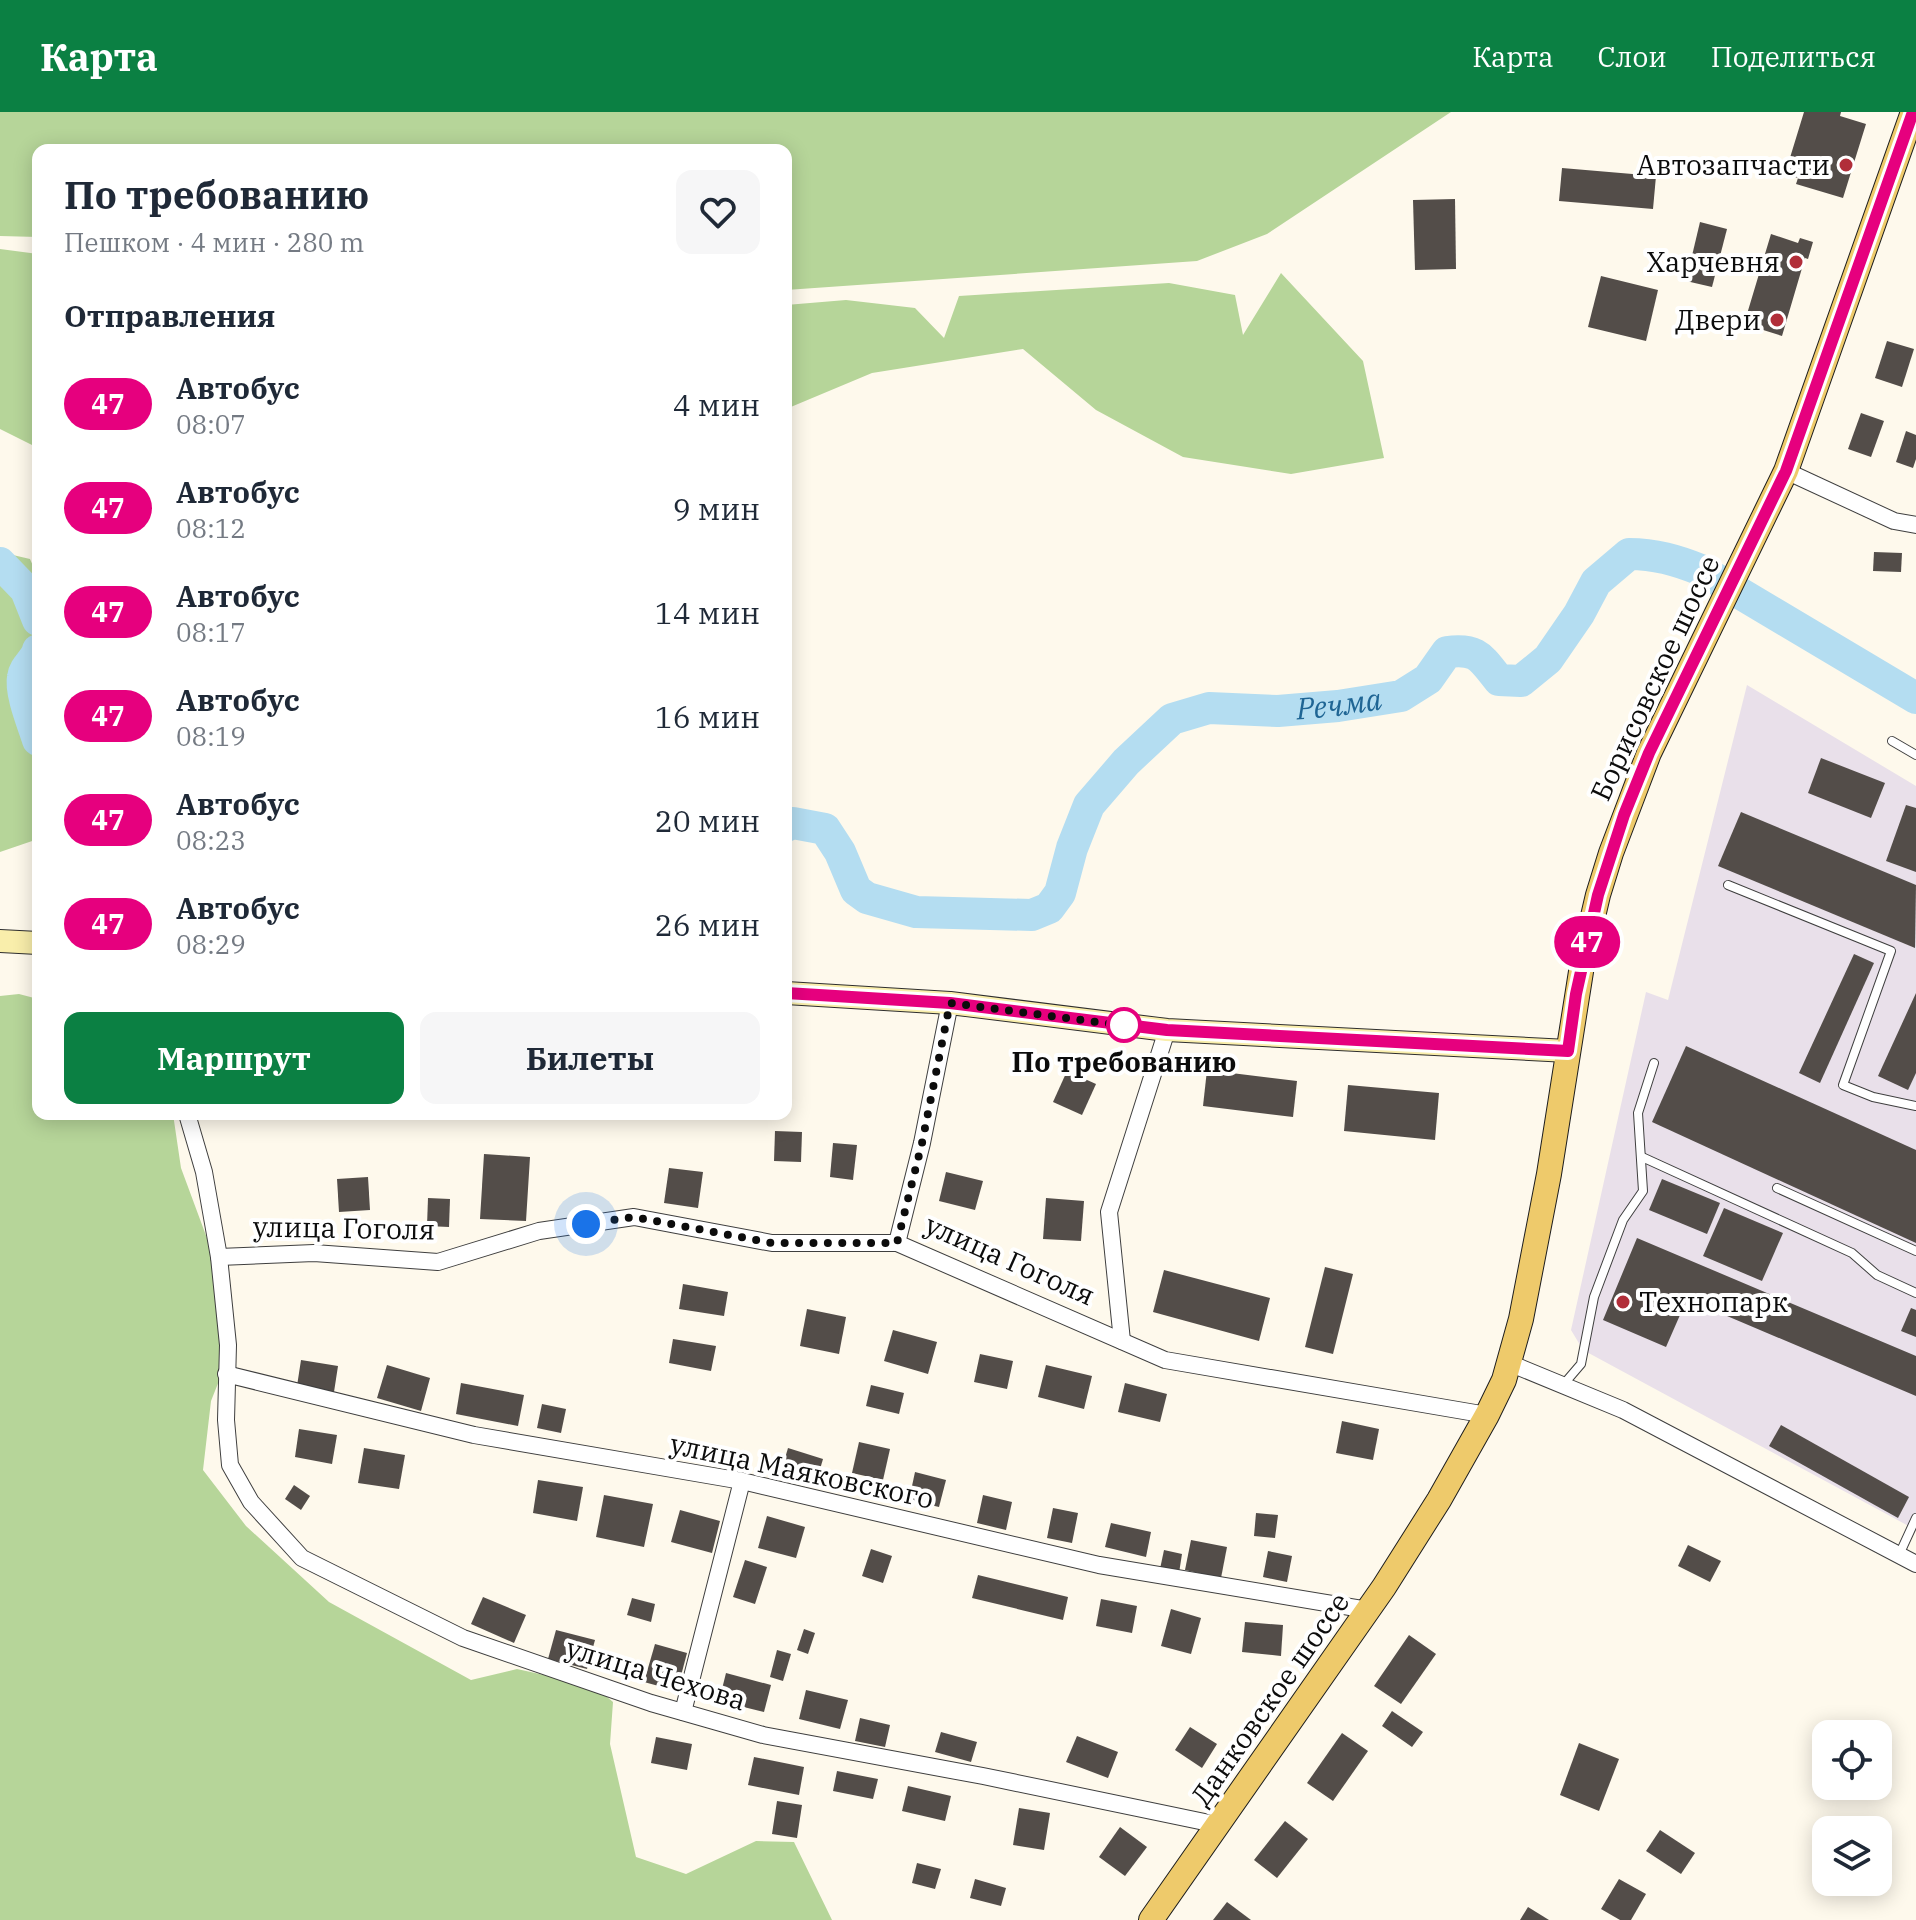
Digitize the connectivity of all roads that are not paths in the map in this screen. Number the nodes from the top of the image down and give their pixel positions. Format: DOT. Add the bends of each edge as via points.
graph roads {
  1 [pos="1913,116"];
  2 [pos="1786,471"];
  3 [pos="1916,525"];
  4 [pos="1892,741"];
  5 [pos="1916,755"];
  6 [pos="1728,885"];
  7 [pos="0,941"];
  8 [pos="32,943"];
  9 [pos="792,993"];
  10 [pos="950,1003"];
  11 [pos="1167,1030"];
  12 [pos="1568,1051"];
  13 [pos="1654,1063"];
  14 [pos="1916,1106"];
  15 [pos="189,1120"];
  16 [pos="1642,1157"];
  17 [pos="1777,1188"];
  18 [pos="897,1243"];
  19 [pos="1916,1251"];
  20 [pos="219,1257"];
  21 [pos="1916,1293"];
  22 [pos="1122,1341"];
  23 [pos="1509,1363"];
  24 [pos="226,1374"];
  25 [pos="1562,1385"];
  26 [pos="1487,1415"];
  27 [pos="742,1481"];
  28 [pos="1433,1509"];
  29 [pos="1916,1518"];
  30 [pos="1899,1555"];
  31 [pos="1916,1564"];
  32 [pos="1368,1610"];
  33 [pos="683,1712"];
  34 [pos="1219,1825"];
  35 [pos="1151,1920"];
  1 -- 2 [label="main road, Борисовское шоссе"];
  2 -- 3 [label="street" via="1894,521"];
  2 -- 12 [label="main road, Борисовское шоссе" via="1649,753 1611,853 1583,959"];
  4 -- 5 [label="lane"];
  6 -- 14 [label="lane" via="1891,951 1843,1085"];
  7 -- 8 [label="street"];
  9 -- 10 [label="street"];
  10 -- 11 [label="street"];
  10 -- 18 [label="street"];
  11 -- 12 [label="street"];
  11 -- 22 [label="street" via="1109,1212"];
  12 -- 23 [label="main road, Борисовское шоссе"];
  13 -- 16 [label="lane" via="1638,1113"];
  15 -- 20 [label="street, улица Чехова"];
  16 -- 21 [label="lane" via="1852,1253 1877,1275"];
  16 -- 25 [label="lane" via="1643,1191 1623,1220 1594,1297 1581,1364"];
  17 -- 19 [label="lane"];
  18 -- 20 [label="street, улица Гоголя" via="772,1243 634,1217 539,1231 438,1262 314,1253"];
  18 -- 22 [label="street, улица Гоголя"];
  20 -- 24 [label="street, улица Чехова"];
  22 -- 26 [label="street, улица Гоголя" via="1165,1360"];
  23 -- 25 [label="street"];
  23 -- 26 [label="main road, Борисовское шоссе"];
  24 -- 27 [label="street, улица Маяковского" via="474,1435"];
  24 -- 33 [label="street, улица Чехова" via="230,1465 251,1502 302,1558 463,1638"];
  25 -- 30 [label="street" via="1623,1410"];
  26 -- 28 [label="main road, Борисовское шоссе"];
  27 -- 32 [label="street, улица Маяковского" via="1099,1565"];
  27 -- 33 [label="street"];
  28 -- 32 [label="main road, Данковское шоссе"];
  29 -- 30 [label="lane"];
  30 -- 31 [label="street"];
  32 -- 34 [label="main road, Данковское шоссе"];
  33 -- 34 [label="street, улица Чехова" via="763,1735"];
  34 -- 35 [label="main road, Данковское шоссе"];
}
